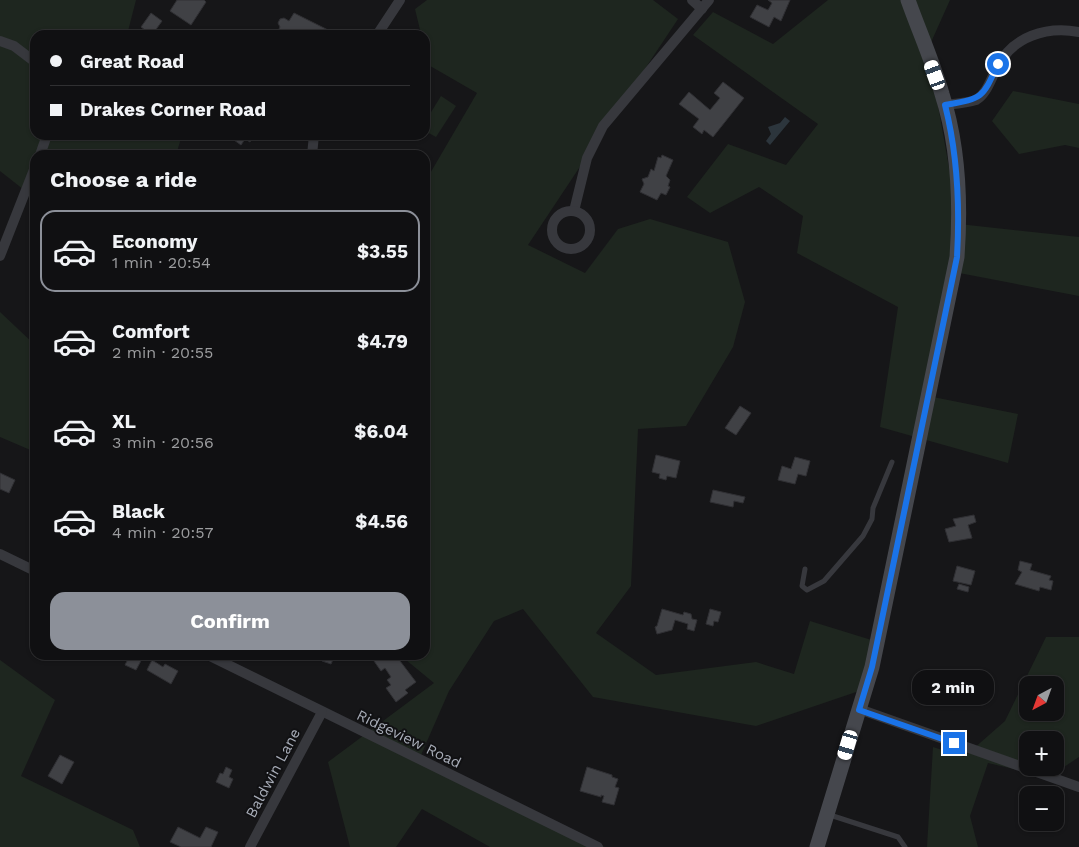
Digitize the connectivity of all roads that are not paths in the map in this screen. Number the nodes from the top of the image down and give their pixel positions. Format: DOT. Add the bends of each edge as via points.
graph roads {
  1 [pos="400,0"];
  2 [pos="692,0"];
  3 [pos="709,0"];
  4 [pos="908,0"];
  5 [pos="702,9"];
  6 [pos="380,30"];
  7 [pos="1079,32"];
  8 [pos="0,41"];
  9 [pos="30,58"];
  10 [pos="945,105"];
  11 [pos="30,180"];
  12 [pos="574,211"];
  13 [pos="0,256"];
  14 [pos="892,462"];
  15 [pos="0,554"];
  16 [pos="30,569"];
  17 [pos="805,569"];
  18 [pos="218,660"];
  19 [pos="859,710"];
  20 [pos="322,712"];
  21 [pos="1079,787"];
  22 [pos="827,814"];
  23 [pos="250,847"];
  24 [pos="598,847"];
  25 [pos="818,847"];
  26 [pos="906,847"];
  1 -- 6 [label="street"];
  2 -- 5 [label="street"];
  3 -- 5 [label="street"];
  4 -- 10 [label="street"];
  5 -- 12 [label="street" via="603,126 587,158"];
  7 -- 10 [label="street" via="1054,29 1025,38 1005,54 986,90 976,100"];
  8 -- 9 [label="street" via="14,46"];
  10 -- 19 [label="street" via="957,171 957,257 872,667"];
  11 -- 13 [label="street"];
  14 -- 17 [label="lane" via="863,536 824,581 807,590 802,586"];
  15 -- 16 [label="street"];
  18 -- 20 [label="street, Ridgeview Road"];
  19 -- 21 [label="street"];
  19 -- 22 [label="street"];
  20 -- 23 [label="street, Baldwin Lane"];
  20 -- 24 [label="street, Ridgeview Road"];
  22 -- 25 [label="street"];
  22 -- 26 [label="lane" via="898,836"];
}
